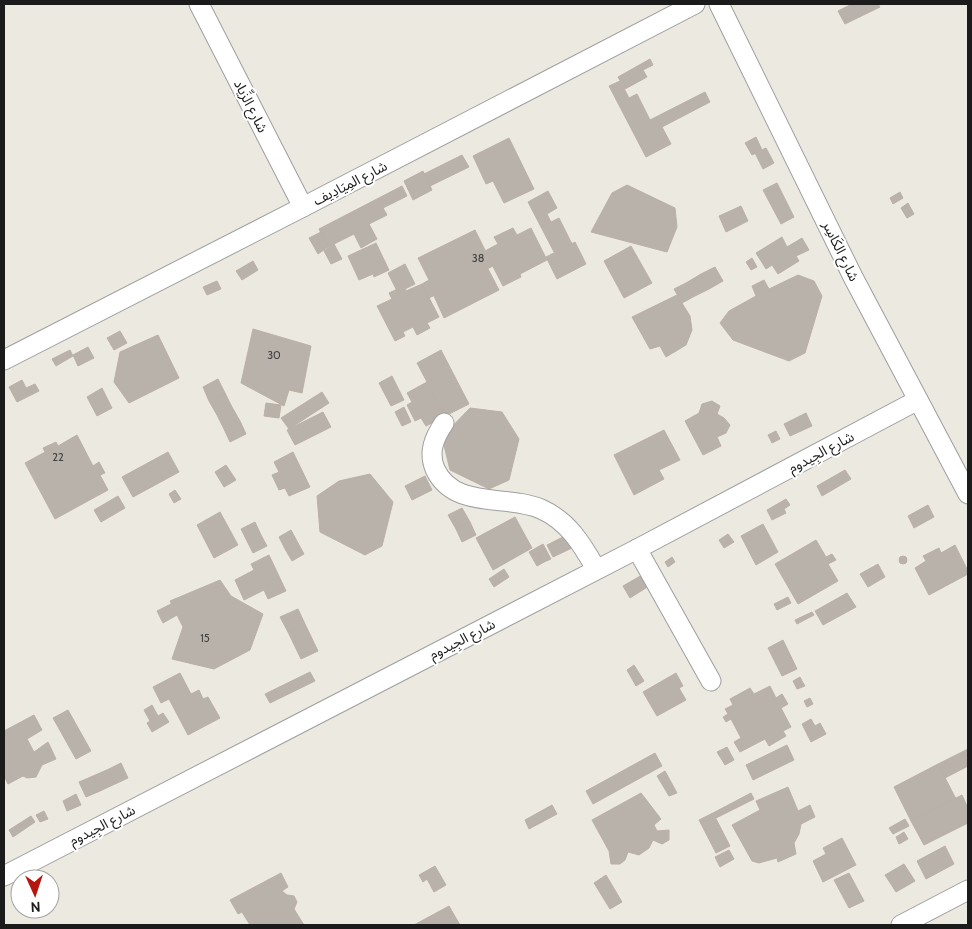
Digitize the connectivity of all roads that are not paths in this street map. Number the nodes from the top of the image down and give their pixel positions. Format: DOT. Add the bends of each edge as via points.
graph roads {
  1 [pos="199,4"];
  2 [pos="695,4"];
  3 [pos="719,4"];
  4 [pos="303,207"];
  5 [pos="4,360"];
  6 [pos="918,400"];
  7 [pos="444,423"];
  8 [pos="968,494"];
  9 [pos="637,549"];
  10 [pos="596,569"];
  11 [pos="711,681"];
  12 [pos="4,876"];
  13 [pos="968,890"];
  14 [pos="901,925"];
  1 -- 4 [label="street, شارع الزِّياد"];
  2 -- 4 [label="street, شارع المِيَادِيف"];
  3 -- 6 [label="street, شارع الكَاسِر"];
  4 -- 5 [label="street, شارع المِيَادِيف"];
  6 -- 8 [label="street, شارع الكَاسِر"];
  6 -- 9 [label="street, شارع الجِيدوم"];
  7 -- 10 [label="street" via="432,450 439,478 463,495 522,503 557,518 571,530"];
  9 -- 10 [label="street, شارع الجِيدوم"];
  9 -- 11 [label="street"];
  10 -- 12 [label="street, شارع الجِيدوم"];
  13 -- 14 [label="street"];
}
